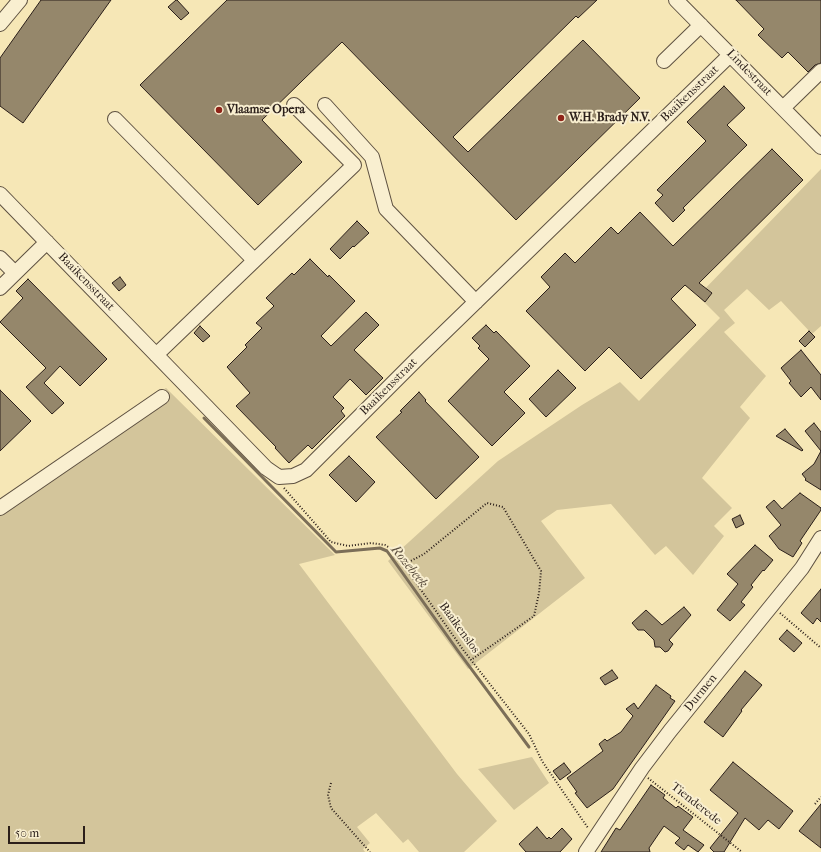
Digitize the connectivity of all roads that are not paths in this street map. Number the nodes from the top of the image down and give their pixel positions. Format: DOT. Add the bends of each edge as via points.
graph roads {
  1 [pos="20,0"];
  2 [pos="676,0"];
  3 [pos="0,24"];
  4 [pos="701,26"];
  5 [pos="730,55"];
  6 [pos="664,61"];
  7 [pos="821,72"];
  8 [pos="294,105"];
  9 [pos="325,105"];
  10 [pos="783,108"];
  11 [pos="115,119"];
  12 [pos="821,147"];
  13 [pos="0,194"];
  14 [pos="47,242"];
  15 [pos="0,258"];
  16 [pos="254,260"];
  17 [pos="15,273"];
  18 [pos="0,288"];
  19 [pos="476,302"];
  20 [pos="156,355"];
  21 [pos="162,397"];
  22 [pos="0,508"];
  23 [pos="821,538"];
  24 [pos="586,852"];
  1 -- 3 [label="street"];
  2 -- 4 [label="street, Lindestraat"];
  4 -- 5 [label="street, Lindestraat"];
  4 -- 6 [label="street"];
  5 -- 10 [label="street, Lindestraat"];
  5 -- 19 [label="street, Baaikensstraat"];
  7 -- 10 [label="street"];
  8 -- 16 [label="street" via="354,165"];
  9 -- 19 [label="street" via="372,157 386,209"];
  10 -- 12 [label="street, Lindestraat"];
  11 -- 16 [label="street"];
  13 -- 14 [label="street, Baaikensstraat"];
  14 -- 17 [label="street"];
  14 -- 20 [label="street, Baaikensstraat"];
  15 -- 17 [label="street"];
  16 -- 20 [label="street"];
  17 -- 18 [label="street"];
  19 -- 20 [label="street, Baaikensstraat" via="306,470 293,476 279,477 266,468"];
  21 -- 22 [label="street"];
  23 -- 24 [label="street, Durmen" via="802,568 639,772"];
}
